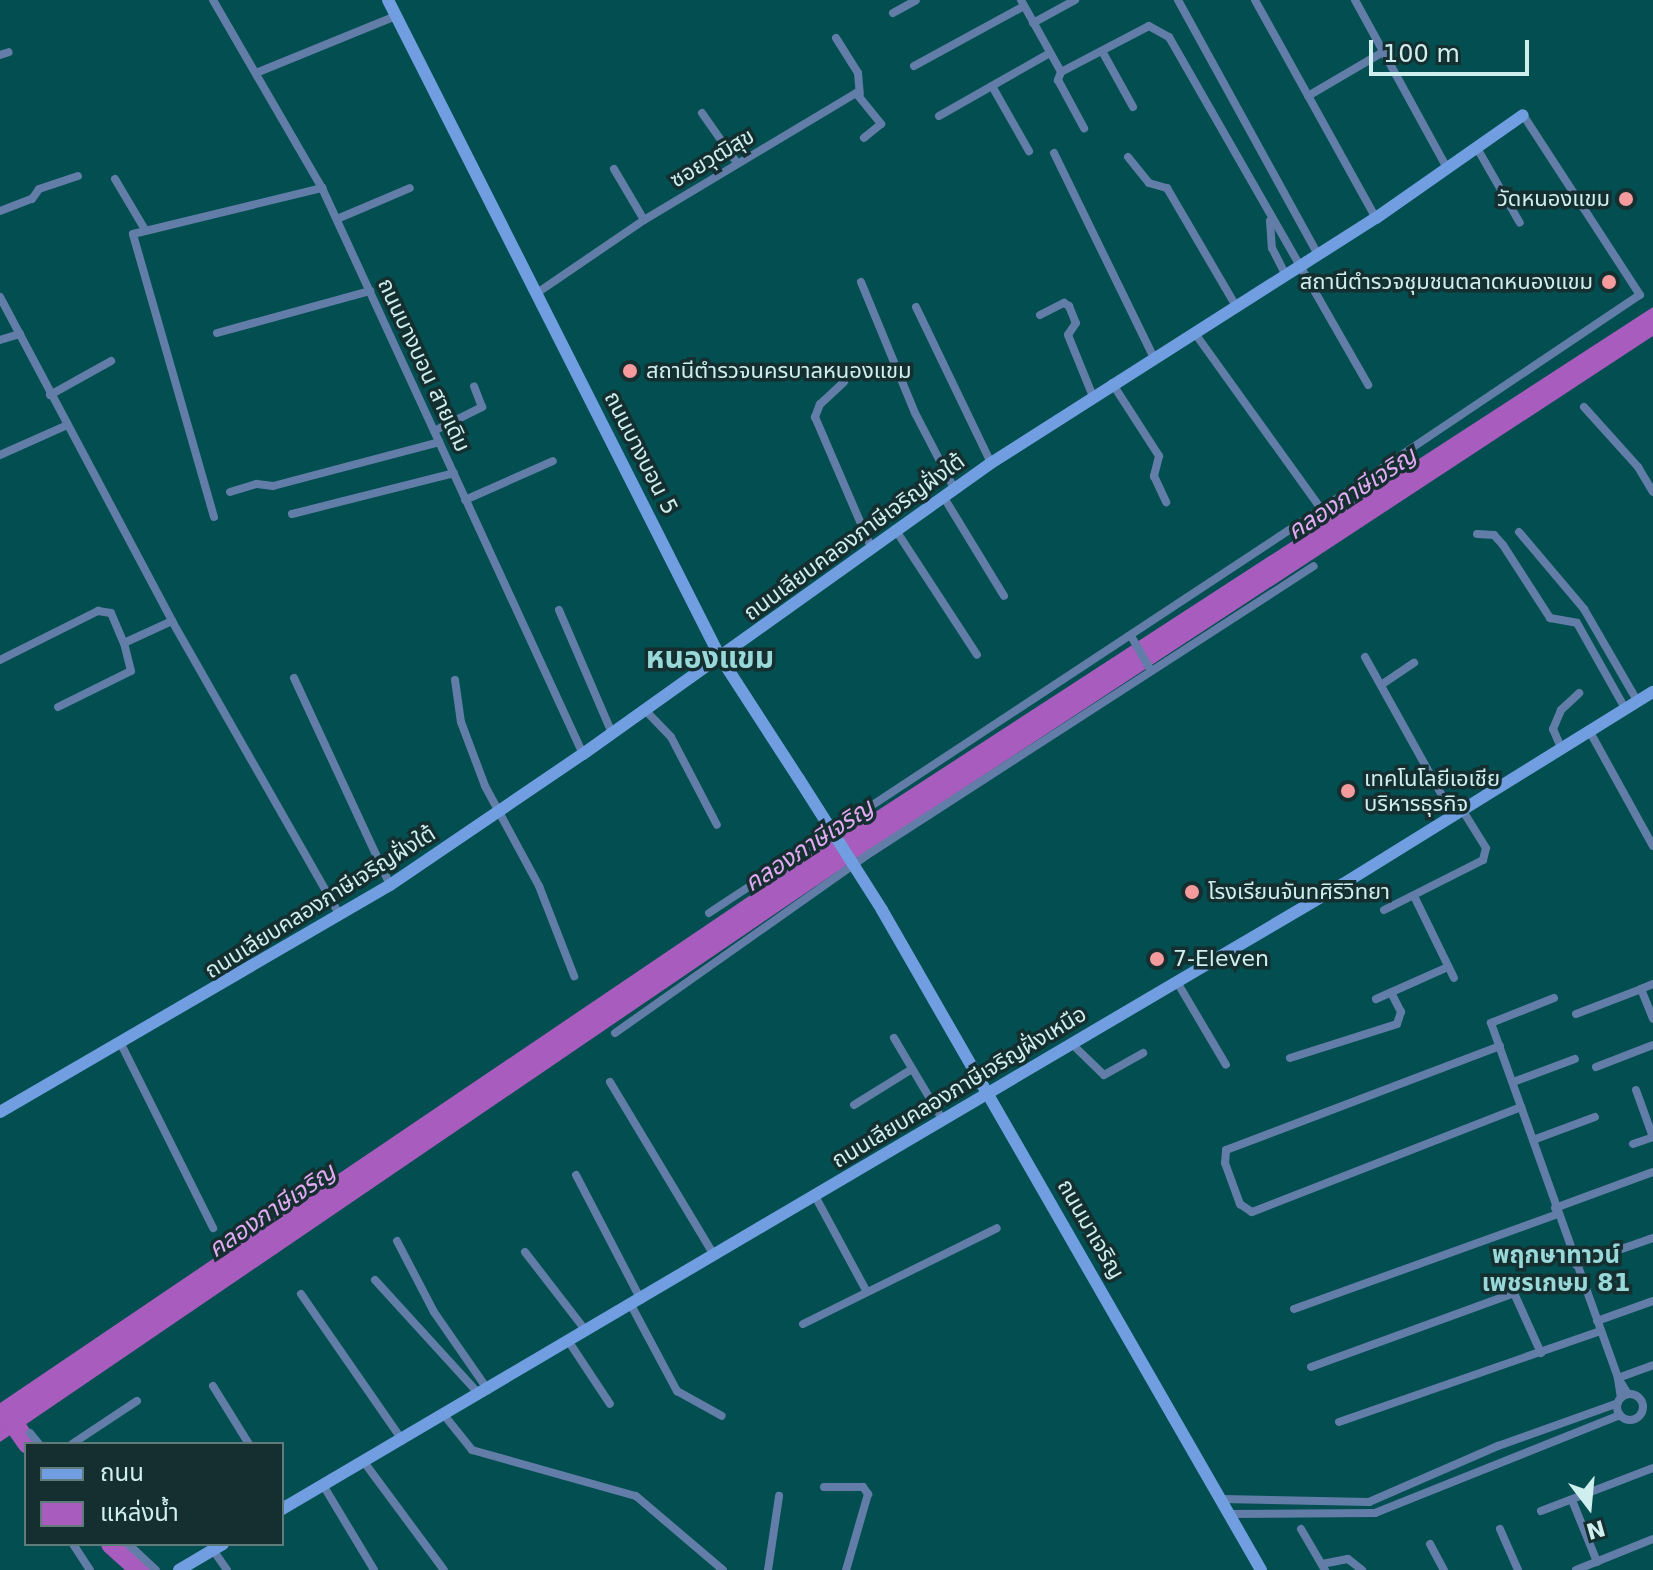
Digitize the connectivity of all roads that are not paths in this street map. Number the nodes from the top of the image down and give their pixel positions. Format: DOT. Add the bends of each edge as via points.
graph roads {
  1 [pos="213,0"];
  2 [pos="389,0"];
  3 [pos="916,0"];
  4 [pos="1075,0"];
  5 [pos="1178,0"];
  6 [pos="1255,0"];
  7 [pos="1355,0"];
  8 [pos="1022,3"];
  9 [pos="893,13"];
  10 [pos="396,16"];
  11 [pos="1033,23"];
  12 [pos="836,38"];
  13 [pos="1102,51"];
  14 [pos="1383,52"];
  15 [pos="1048,54"];
  16 [pos="914,66"];
  17 [pos="1061,72"];
  18 [pos="256,73"];
  19 [pos="992,86"];
  20 [pos="860,94"];
  21 [pos="1308,96"];
  22 [pos="1133,107"];
  23 [pos="702,113"];
  24 [pos="1523,115"];
  25 [pos="939,116"];
  26 [pos="1084,128"];
  27 [pos="864,138"];
  28 [pos="1477,148"];
  29 [pos="1029,151"];
  30 [pos="1054,153"];
  31 [pos="1128,157"];
  32 [pos="737,163"];
  33 [pos="1447,168"];
  34 [pos="614,169"];
  35 [pos="78,176"];
  36 [pos="115,179"];
  37 [pos="322,188"];
  38 [pos="410,188"];
  39 [pos="0,211"];
  40 [pos="1270,216"];
  41 [pos="1376,218"];
  42 [pos="337,219"];
  43 [pos="644,220"];
  44 [pos="1520,223"];
  45 [pos="144,228"];
  46 [pos="1318,255"];
  47 [pos="1299,268"];
  48 [pos="1286,276"];
  49 [pos="861,282"];
  50 [pos="370,291"];
  51 [pos="537,293"];
  52 [pos="0,297"];
  53 [pos="1236,306"];
  54 [pos="916,307"];
  55 [pos="1040,315"];
  56 [pos="1194,332"];
  57 [pos="217,333"];
  58 [pos="20,334"];
  59 [pos="0,340"];
  60 [pos="1153,356"];
  61 [pos="111,361"];
  62 [pos="844,382"];
  63 [pos="1111,382"];
  64 [pos="1368,385"];
  65 [pos="474,386"];
  66 [pos="1092,394"];
  67 [pos="50,395"];
  68 [pos="1584,407"];
  69 [pos="65,426"];
  70 [pos="434,431"];
  71 [pos="439,442"];
  72 [pos="0,455"];
  73 [pos="553,461"];
  74 [pos="991,463"];
  75 [pos="454,473"];
  76 [pos="954,488"];
  77 [pos="230,492"];
  78 [pos="1653,492"];
  79 [pos="943,496"];
  80 [pos="465,500"];
  81 [pos="1166,502"];
  82 [pos="1321,509"];
  83 [pos="292,514"];
  84 [pos="214,517"];
  85 [pos="895,529"];
  86 [pos="1519,532"];
  87 [pos="1477,534"];
  88 [pos="871,547"];
  89 [pos="1314,566"];
  90 [pos="1004,596"];
  91 [pos="559,610"];
  92 [pos="172,621"];
  93 [pos="1132,639"];
  94 [pos="124,643"];
  95 [pos="977,655"];
  96 [pos="720,657"];
  97 [pos="1365,657"];
  98 [pos="0,660"];
  99 [pos="1414,663"];
  100 [pos="1150,669"];
  101 [pos="294,678"];
  102 [pos="455,680"];
  103 [pos="1381,685"];
  104 [pos="1653,692"];
  105 [pos="1579,693"];
  106 [pos="1638,702"];
  107 [pos="58,707"];
  108 [pos="645,710"];
  109 [pos="1626,710"];
  110 [pos="1590,732"];
  111 [pos="612,733"];
  112 [pos="1562,750"];
  113 [pos="583,754"];
  114 [pos="497,813"];
  115 [pos="1458,814"];
  116 [pos="717,825"];
  117 [pos="1653,846"];
  118 [pos="390,885"];
  119 [pos="1414,896"];
  120 [pos="882,910"];
  121 [pos="1384,910"];
  122 [pos="709,913"];
  123 [pos="340,917"];
  124 [pos="1448,967"];
  125 [pos="574,976"];
  126 [pos="1454,978"];
  127 [pos="1177,982"];
  128 [pos="1653,984"];
  129 [pos="1641,989"];
  130 [pos="1391,992"];
  131 [pos="1554,998"];
  132 [pos="1376,999"];
  133 [pos="1576,1014"];
  134 [pos="1653,1019"];
  135 [pos="615,1033"];
  136 [pos="894,1038"];
  137 [pos="1071,1043"];
  138 [pos="121,1044"];
  139 [pos="1653,1045"];
  140 [pos="1500,1046"];
  141 [pos="1143,1053"];
  142 [pos="1290,1058"];
  143 [pos="1575,1059"];
  144 [pos="1226,1065"];
  145 [pos="1596,1067"];
  146 [pos="912,1069"];
  147 [pos="610,1082"];
  148 [pos="1513,1082"];
  149 [pos="990,1090"];
  150 [pos="1636,1090"];
  151 [pos="854,1105"];
  152 [pos="1521,1107"];
  153 [pos="0,1112"];
  154 [pos="1595,1117"];
  155 [pos="942,1119"];
  156 [pos="1653,1137"];
  157 [pos="1533,1140"];
  158 [pos="1633,1144"];
  159 [pos="1653,1172"];
  160 [pos="576,1175"];
  161 [pos="815,1196"];
  162 [pos="1556,1211"];
  163 [pos="213,1228"];
  164 [pos="997,1228"];
  165 [pos="1653,1238"];
  166 [pos="397,1241"];
  167 [pos="525,1252"];
  168 [pos="714,1255"];
  169 [pos="1576,1265"];
  170 [pos="375,1280"];
  171 [pos="867,1292"];
  172 [pos="301,1294"];
  173 [pos="1653,1301"];
  174 [pos="636,1302"];
  175 [pos="1294,1309"];
  176 [pos="1597,1321"];
  177 [pos="803,1324"];
  178 [pos="586,1331"];
  179 [pos="1601,1331"];
  180 [pos="569,1342"];
  181 [pos="1541,1353"];
  182 [pos="1653,1365"];
  183 [pos="1311,1367"];
  184 [pos="1618,1378"];
  185 [pos="213,1386"];
  186 [pos="483,1392"];
  187 [pos="1622,1399"];
  188 [pos="137,1401"];
  189 [pos="1653,1401"];
  190 [pos="1642,1403"];
  191 [pos="610,1404"];
  192 [pos="1653,1414"];
  193 [pos="444,1415"];
  194 [pos="1620,1415"];
  195 [pos="1639,1415"];
  196 [pos="722,1416"];
  197 [pos="1339,1422"];
  198 [pos="1556,1425"];
  199 [pos="30,1433"];
  200 [pos="1560,1437"];
  201 [pos="402,1440"];
  202 [pos="37,1442"];
  203 [pos="75,1442"];
  204 [pos="248,1442"];
  205 [pos="364,1462"];
  206 [pos="1653,1468"];
  207 [pos="1439,1472"];
  208 [pos="1445,1483"];
  209 [pos="323,1485"];
  210 [pos="824,1487"];
  211 [pos="779,1496"];
  212 [pos="1222,1499"];
  213 [pos="1572,1500"];
  214 [pos="284,1504"];
  215 [pos="1354,1504"];
  216 [pos="1541,1511"];
  217 [pos="1230,1514"];
  218 [pos="1354,1516"];
  219 [pos="1301,1529"];
  220 [pos="1500,1529"];
  221 [pos="1653,1539"];
  222 [pos="1430,1544"];
  223 [pos="74,1546"];
  224 [pos="130,1546"];
  225 [pos="218,1547"];
  226 [pos="1597,1562"];
  227 [pos="1323,1567"];
  228 [pos="90,1570"];
  229 [pos="156,1570"];
  230 [pos="179,1570"];
  231 [pos="227,1570"];
  232 [pos="374,1570"];
  233 [pos="444,1570"];
  234 [pos="723,1570"];
  235 [pos="768,1570"];
  236 [pos="846,1570"];
  237 [pos="1261,1570"];
  238 [pos="1362,1570"];
  239 [pos="1444,1570"];
  240 [pos="1518,1570"];
  241 [pos="1576,1570"];
  1 -- 18 [label="street, ถนนบางบอน สายเดิม"];
  2 -- 10 [label="main road, ถนนบางบอน 5"];
  3 -- 9 [label="street"];
  4 -- 11 [label="street"];
  5 -- 46 [label="street"];
  6 -- 21 [label="street"];
  7 -- 14 [label="street"];
  8 -- 11 [label="street"];
  8 -- 16 [label="street"];
  10 -- 18 [label="street"];
  10 -- 51 [label="main road, ถนนบางบอน 5"];
  11 -- 15 [label="street"];
  12 -- 20 [label="street" via="858,73"];
  13 -- 17 [label="street"];
  13 -- 22 [label="street"];
  13 -- 40 [label="street" via="1149,26 1161,28"];
  14 -- 21 [label="street"];
  14 -- 33 [label="street"];
  15 -- 17 [label="street"];
  15 -- 19 [label="street"];
  17 -- 26 [label="street" via="1058,80"];
  18 -- 37 [label="street, ถนนบางบอน สายเดิม"];
  19 -- 25 [label="street"];
  19 -- 29 [label="street"];
  20 -- 27 [label="street" via="881,124"];
  20 -- 32 [label="street, ซอยวุฒิสุข" via="848,96"];
  21 -- 41 [label="street"];
  23 -- 32 [label="street"];
  24 -- 28 [label="main road, ถนนเลียบคลองภาษีเจริญฝั่งใต้"];
  24 -- 82 [label="street" via="1640,295"];
  28 -- 33 [label="main road, ถนนเลียบคลองภาษีเจริญฝั่งใต้"];
  28 -- 44 [label="street"];
  30 -- 60 [label="street"];
  31 -- 53 [label="street" via="1149,183 1167,188"];
  32 -- 43 [label="street, ซอยวุฒิสุข"];
  33 -- 41 [label="main road, ถนนเลียบคลองภาษีเจริญฝั่งใต้"];
  34 -- 43 [label="street"];
  35 -- 39 [label="street" via="39,189 32,199"];
  36 -- 45 [label="street"];
  37 -- 42 [label="street, ถนนบางบอน สายเดิม"];
  37 -- 45 [label="street"];
  38 -- 42 [label="street"];
  40 -- 47 [label="street"];
  40 -- 48 [label="street" via="1272,248"];
  41 -- 46 [label="main road, ถนนเลียบคลองภาษีเจริญฝั่งใต้"];
  42 -- 50 [label="street, ถนนบางบอน สายเดิม"];
  43 -- 51 [label="street, ซอยวุฒิสุข"];
  45 -- 84 [label="street" via="136,230 133,239"];
  46 -- 47 [label="main road, ถนนเลียบคลองภาษีเจริญฝั่งใต้"];
  47 -- 48 [label="main road, ถนนเลียบคลองภาษีเจริญฝั่งใต้"];
  47 -- 64 [label="street"];
  48 -- 53 [label="main road, ถนนเลียบคลองภาษีเจริญฝั่งใต้"];
  49 -- 76 [label="street" via="915,413"];
  50 -- 57 [label="street"];
  50 -- 70 [label="street, ถนนบางบอน สายเดิม"];
  51 -- 96 [label="main road, ถนนบางบอน 5"];
  52 -- 58 [label="street"];
  53 -- 56 [label="main road, ถนนเลียบคลองภาษีเจริญฝั่งใต้"];
  54 -- 74 [label="street"];
  55 -- 66 [label="street" via="1064,303 1069,306 1076,323 1068,335"];
  56 -- 60 [label="main road, ถนนเลียบคลองภาษีเจริญฝั่งใต้"];
  56 -- 82 [label="street"];
  58 -- 59 [label="street"];
  58 -- 67 [label="street"];
  60 -- 63 [label="main road, ถนนเลียบคลองภาษีเจริญฝั่งใต้"];
  61 -- 67 [label="street"];
  62 -- 88 [label="street" via="820,404 815,417"];
  63 -- 66 [label="main road, ถนนเลียบคลองภาษีเจริญฝั่งใต้"];
  63 -- 81 [label="street" via="1159,456 1154,476"];
  65 -- 70 [label="street" via="482,407"];
  66 -- 74 [label="main road, ถนนเลียบคลองภาษีเจริญฝั่งใต้"];
  67 -- 69 [label="street"];
  68 -- 78 [label="street" via="1638,467"];
  69 -- 72 [label="street"];
  69 -- 92 [label="street"];
  70 -- 71 [label="street, ถนนบางบอน สายเดิม"];
  71 -- 75 [label="street, ถนนบางบอน สายเดิม"];
  71 -- 77 [label="street" via="273,486 257,484"];
  73 -- 80 [label="street"];
  74 -- 76 [label="main road, ถนนเลียบคลองภาษีเจริญฝั่งใต้"];
  75 -- 80 [label="street, ถนนบางบอน สายเดิม"];
  75 -- 83 [label="street"];
  76 -- 79 [label="main road, ถนนเลียบคลองภาษีเจริญฝั่งใต้"];
  79 -- 85 [label="main road, ถนนเลียบคลองภาษีเจริญฝั่งใต้"];
  79 -- 90 [label="street"];
  80 -- 113 [label="street, ถนนบางบอน สายเดิม"];
  82 -- 93 [label="street"];
  85 -- 88 [label="main road, ถนนเลียบคลองภาษีเจริญฝั่งใต้"];
  85 -- 95 [label="street"];
  86 -- 106 [label="street" via="1584,609"];
  87 -- 109 [label="street" via="1494,535 1503,545 1550,618 1577,623"];
  88 -- 96 [label="main road, ถนนเลียบคลองภาษีเจริญฝั่งใต้"];
  89 -- 100 [label="street"];
  91 -- 111 [label="street"];
  92 -- 94 [label="street"];
  92 -- 123 [label="street"];
  93 -- 100 [label="street"];
  93 -- 122 [label="street"];
  94 -- 98 [label="street" via="111,613 98,611"];
  94 -- 107 [label="street" via="131,671"];
  96 -- 108 [label="main road, ถนนเลียบคลองภาษีเจริญฝั่งใต้"];
  96 -- 120 [label="main road, ถนนบางบอน 5, bridge"];
  97 -- 103 [label="street"];
  99 -- 103 [label="street"];
  100 -- 135 [label="street" via="872,852"];
  101 -- 118 [label="street"];
  102 -- 114 [label="street" via="461,722"];
  103 -- 115 [label="street"];
  104 -- 106 [label="main road, ถนนเลียบคลองภาษีเจริญฝั่งเหนือ"];
  105 -- 112 [label="street" via="1561,710 1553,729"];
  106 -- 109 [label="main road, ถนนเลียบคลองภาษีเจริญฝั่งเหนือ"];
  108 -- 111 [label="main road, ถนนเลียบคลองภาษีเจริญฝั่งใต้"];
  108 -- 116 [label="street" via="671,737"];
  109 -- 110 [label="main road, ถนนเลียบคลองภาษีเจริญฝั่งเหนือ"];
  110 -- 112 [label="main road, ถนนเลียบคลองภาษีเจริญฝั่งเหนือ"];
  110 -- 117 [label="street"];
  111 -- 113 [label="main road, ถนนเลียบคลองภาษีเจริญฝั่งใต้"];
  112 -- 115 [label="main road, ถนนเลียบคลองภาษีเจริญฝั่งเหนือ"];
  113 -- 114 [label="main road, ถนนเลียบคลองภาษีเจริญฝั่งใต้"];
  114 -- 118 [label="main road, ถนนเลียบคลองภาษีเจริญฝั่งใต้"];
  114 -- 125 [label="street" via="544,897"];
  115 -- 119 [label="street" via="1486,856"];
  115 -- 127 [label="main road, ถนนเลียบคลองภาษีเจริญฝั่งเหนือ"];
  118 -- 123 [label="main road, ถนนเลียบคลองภาษีเจริญฝั่งใต้"];
  119 -- 121 [label="street"];
  119 -- 124 [label="street"];
  120 -- 149 [label="main road, ถนนมาเจริญ"];
  123 -- 138 [label="main road, ถนนเลียบคลองภาษีเจริญฝั่งใต้"];
  124 -- 126 [label="street"];
  124 -- 130 [label="street"];
  127 -- 137 [label="main road, ถนนเลียบคลองภาษีเจริญฝั่งเหนือ"];
  127 -- 144 [label="street"];
  128 -- 129 [label="street"];
  129 -- 133 [label="street"];
  129 -- 134 [label="street"];
  130 -- 132 [label="street"];
  130 -- 142 [label="street" via="1401,1012 1397,1024"];
  131 -- 140 [label="street" via="1491,1023"];
  136 -- 146 [label="street"];
  137 -- 141 [label="street" via="1104,1075"];
  137 -- 149 [label="main road, ถนนเลียบคลองภาษีเจริญฝั่งเหนือ"];
  138 -- 153 [label="main road, ถนนเลียบคลองภาษีเจริญฝั่งใต้"];
  138 -- 163 [label="street"];
  139 -- 145 [label="street"];
  140 -- 148 [label="street"];
  140 -- 152 [label="street" via="1226,1150 1225,1163 1240,1204 1252,1212"];
  143 -- 148 [label="street"];
  146 -- 151 [label="street"];
  146 -- 155 [label="street"];
  147 -- 168 [label="street"];
  148 -- 152 [label="street"];
  149 -- 155 [label="main road, ถนนเลียบคลองภาษีเจริญฝั่งเหนือ"];
  149 -- 212 [label="main road, ถนนมาเจริญ"];
  150 -- 156 [label="street"];
  152 -- 157 [label="street"];
  154 -- 157 [label="street"];
  155 -- 161 [label="main road, ถนนเลียบคลองภาษีเจริญฝั่งเหนือ"];
  156 -- 158 [label="street"];
  157 -- 162 [label="street"];
  159 -- 162 [label="street"];
  160 -- 174 [label="street"];
  161 -- 168 [label="main road, ถนนเลียบคลองภาษีเจริญฝั่งเหนือ"];
  161 -- 171 [label="street"];
  162 -- 169 [label="street"];
  162 -- 175 [label="street"];
  164 -- 171 [label="street"];
  165 -- 169 [label="street"];
  166 -- 186 [label="street"];
  167 -- 178 [label="street"];
  168 -- 174 [label="main road, ถนนเลียบคลองภาษีเจริญฝั่งเหนือ"];
  169 -- 176 [label="street"];
  170 -- 186 [label="street"];
  171 -- 177 [label="street"];
  172 -- 201 [label="street"];
  173 -- 176 [label="street"];
  174 -- 178 [label="main road, ถนนเลียบคลองภาษีเจริญฝั่งเหนือ"];
  174 -- 196 [label="street" via="677,1391"];
  176 -- 179 [label="street"];
  178 -- 180 [label="main road, ถนนเลียบคลองภาษีเจริญฝั่งเหนือ"];
  179 -- 181 [label="street"];
  179 -- 184 [label="street"];
  180 -- 186 [label="main road, ถนนเลียบคลองภาษีเจริญฝั่งเหนือ"];
  180 -- 191 [label="street"];
  181 -- 183 [label="street" via="1514,1293"];
  181 -- 197 [label="street"];
  182 -- 184 [label="street"];
  184 -- 187 [label="street"];
  185 -- 204 [label="street"];
  186 -- 193 [label="main road, ถนนเลียบคลองภาษีเจริญฝั่งเหนือ"];
  187 -- 190 [label="street"];
  187 -- 194 [label="street"];
  187 -- 198 [label="street"];
  188 -- 203 [label="street"];
  189 -- 190 [label="street"];
  190 -- 195 [label="street"];
  192 -- 195 [label="street"];
  193 -- 201 [label="main road, ถนนเลียบคลองภาษีเจริญฝั่งเหนือ"];
  193 -- 234 [label="street" via="472,1450 636,1496"];
  194 -- 195 [label="street" via="1628,1420"];
  194 -- 200 [label="street"];
  198 -- 200 [label="street"];
  198 -- 207 [label="street"];
  199 -- 202 [label="street"];
  200 -- 208 [label="street"];
  201 -- 205 [label="main road, ถนนเลียบคลองภาษีเจริญฝั่งเหนือ"];
  205 -- 209 [label="main road, ถนนเลียบคลองภาษีเจริญฝั่งเหนือ"];
  205 -- 233 [label="street"];
  206 -- 213 [label="street"];
  207 -- 208 [label="street"];
  207 -- 215 [label="street"];
  208 -- 218 [label="street" via="1375,1513"];
  209 -- 214 [label="main road, ถนนเลียบคลองภาษีเจริญฝั่งเหนือ"];
  209 -- 232 [label="street"];
  210 -- 236 [label="street" via="863,1487 868,1494"];
  211 -- 235 [label="street"];
  212 -- 215 [label="street"];
  212 -- 217 [label="main road, ถนนมาเจริญ"];
  213 -- 216 [label="street"];
  213 -- 226 [label="street"];
  215 -- 218 [label="street"];
  217 -- 218 [label="street"];
  217 -- 237 [label="main road, ถนนมาเจริญ"];
  219 -- 227 [label="street"];
  220 -- 240 [label="street"];
  221 -- 226 [label="street"];
  222 -- 239 [label="street"];
  223 -- 228 [label="street"];
  224 -- 229 [label="street"];
  225 -- 230 [label="main road"];
  225 -- 231 [label="street"];
  226 -- 241 [label="street"];
  227 -- 238 [label="street" via="1348,1559"];
}
